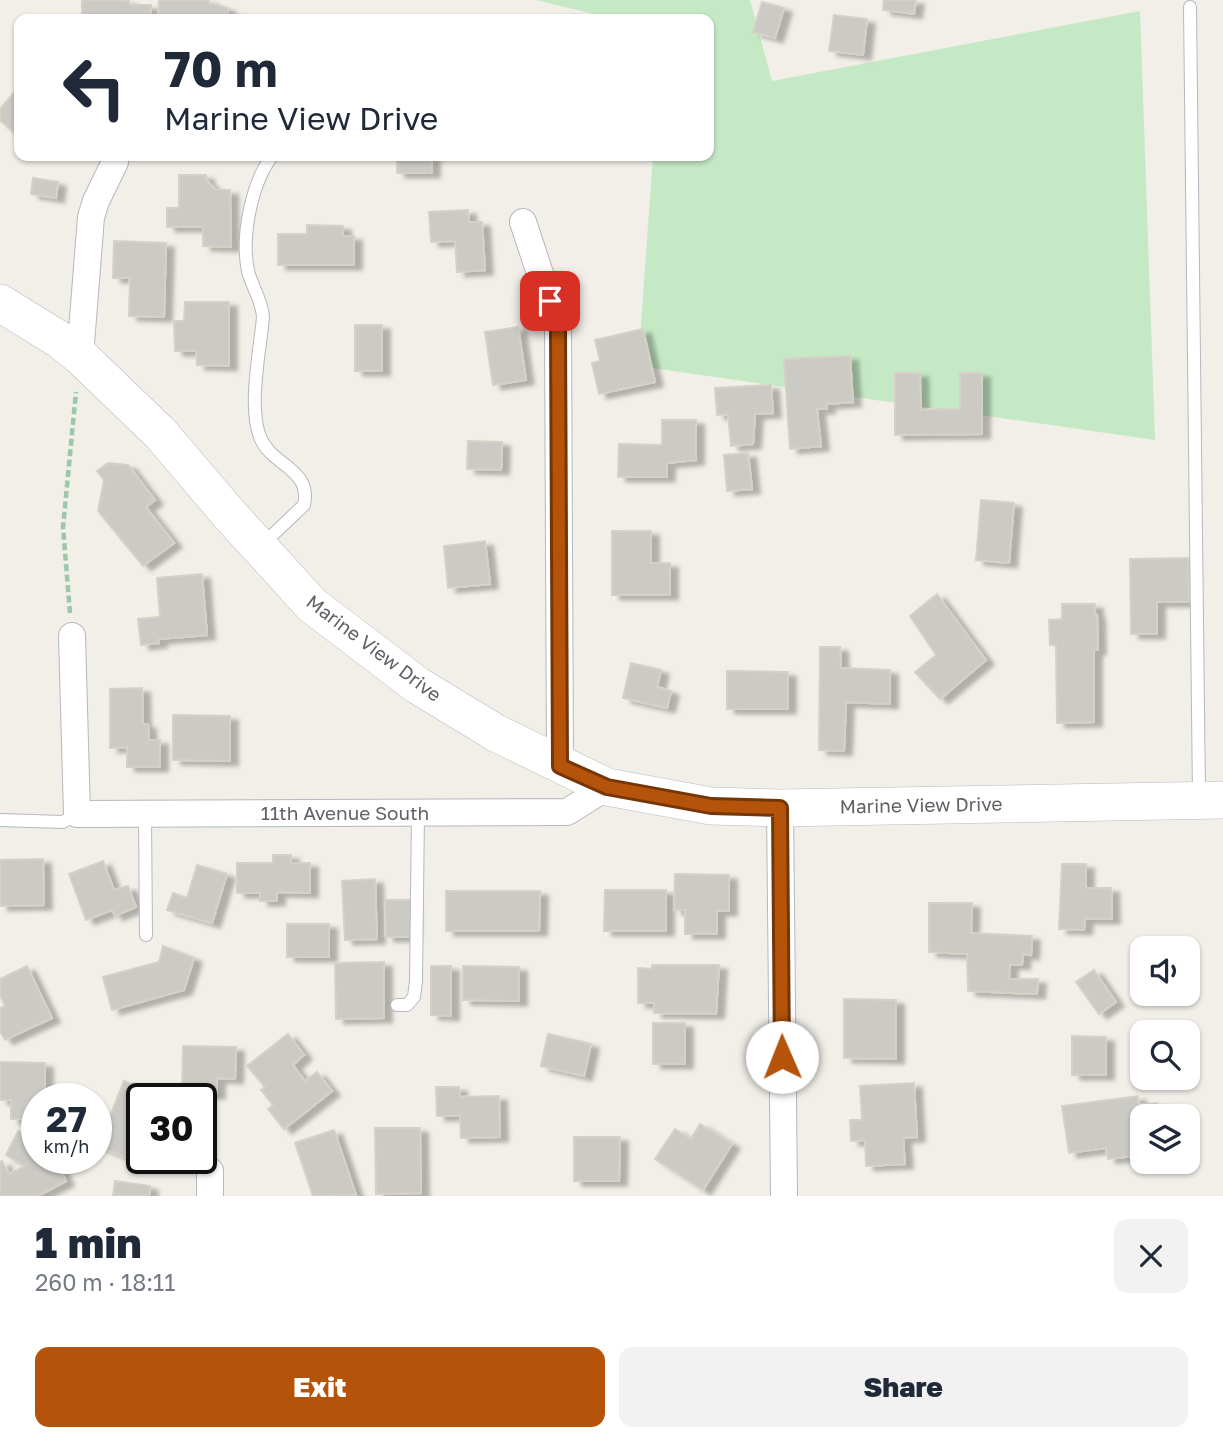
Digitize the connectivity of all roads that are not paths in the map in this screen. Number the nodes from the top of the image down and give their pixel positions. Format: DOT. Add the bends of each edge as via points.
graph roads {
  1 [pos="1190,7"];
  2 [pos="270,161"];
  3 [pos="115,162"];
  4 [pos="523,222"];
  5 [pos="0,303"];
  6 [pos="80,356"];
  7 [pos="259,547"];
  8 [pos="72,636"];
  9 [pos="560,766"];
  10 [pos="607,787"];
  11 [pos="1211,801"];
  12 [pos="780,808"];
  13 [pos="418,813"];
  14 [pos="76,814"];
  15 [pos="145,814"];
  16 [pos="0,820"];
  17 [pos="146,935"];
  18 [pos="397,1005"];
  19 [pos="783,1196"];
  1 -- 11 [label="lane"];
  2 -- 7 [label="lane" via="250,215 247,247 248,271 263,317 256,424 269,452 300,476 306,496 304,505"];
  3 -- 6 [label="street" via="91,218"];
  4 -- 9 [label="street" via="558,328"];
  5 -- 6 [label="main road, Marine View Drive"];
  6 -- 7 [label="main road, Marine View Drive" via="161,434"];
  7 -- 9 [label="main road, Marine View Drive" via="312,605 417,685"];
  8 -- 14 [label="street"];
  9 -- 10 [label="main road, Marine View Drive"];
  10 -- 12 [label="main road, Marine View Drive" via="711,806"];
  10 -- 13 [label="street, 11th Avenue South" via="567,812"];
  11 -- 12 [label="main road, Marine View Drive"];
  12 -- 19 [label="street"];
  13 -- 15 [label="street, 11th Avenue South"];
  13 -- 18 [label="lane" via="416,982 414,997 407,1005"];
  14 -- 15 [label="street, 11th Avenue South"];
  14 -- 16 [label="lane" via="63,822"];
  15 -- 17 [label="lane"];
}
